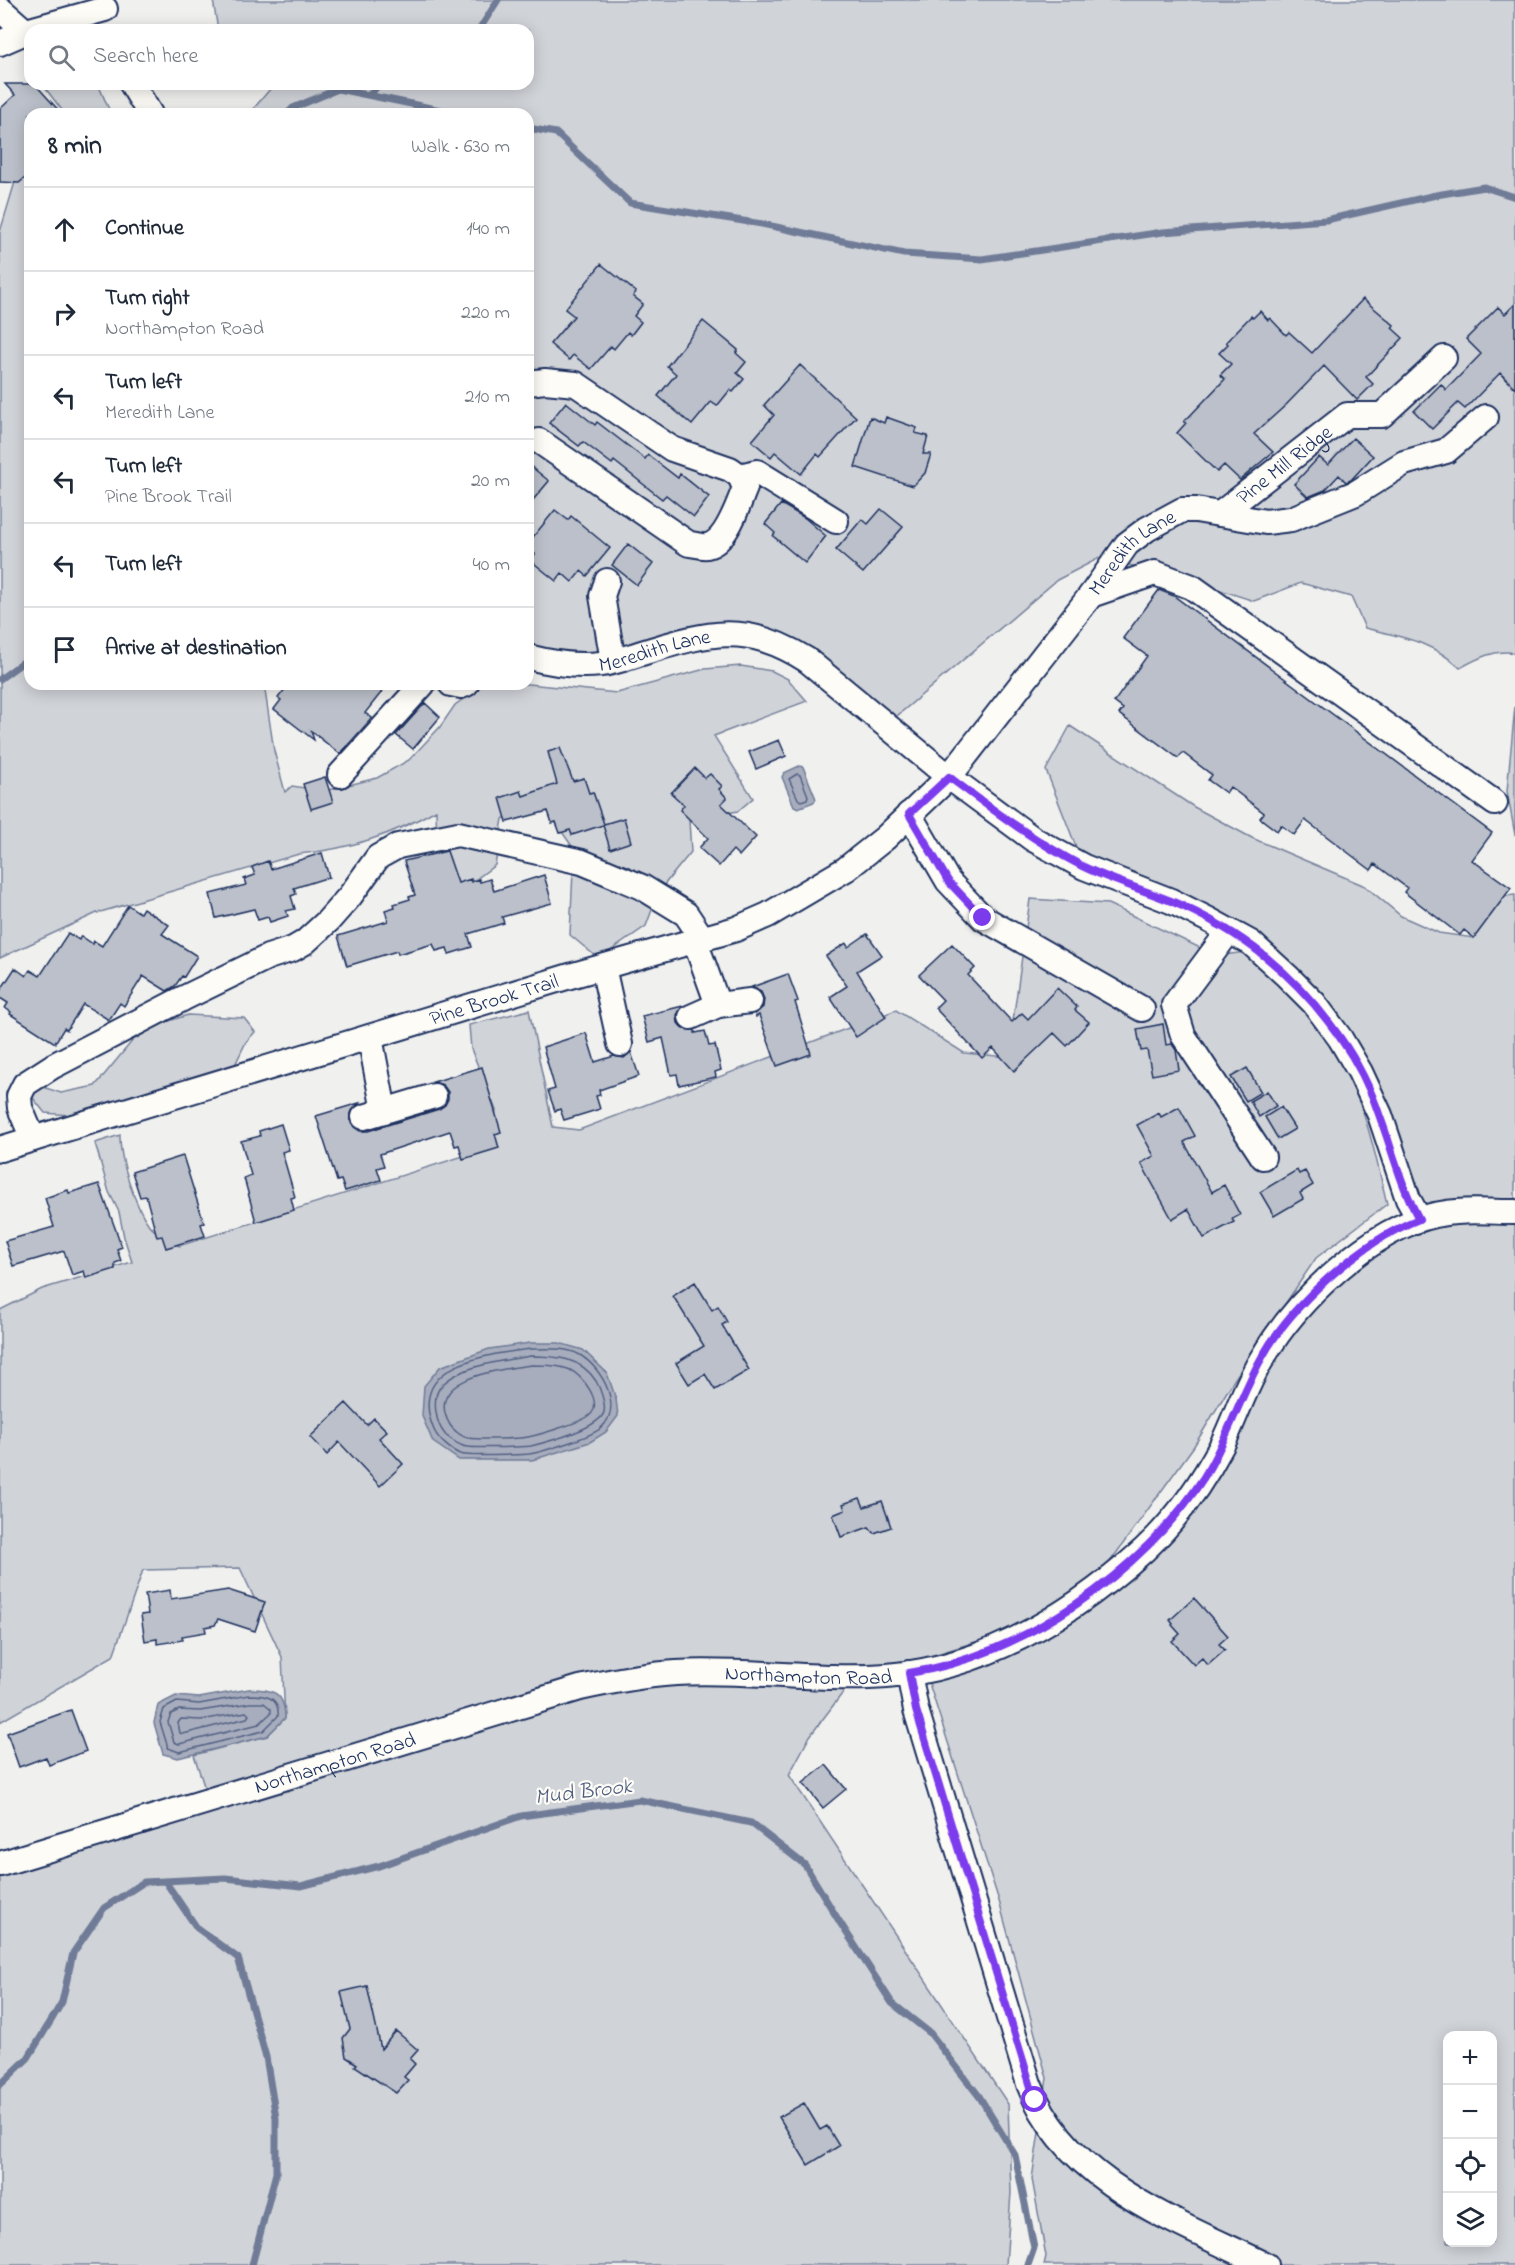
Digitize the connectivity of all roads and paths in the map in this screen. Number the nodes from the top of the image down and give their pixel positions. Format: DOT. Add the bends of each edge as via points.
graph roads {
  1 [pos="0,9"];
  2 [pos="106,13"];
  3 [pos="59,24"];
  4 [pos="24,27"];
  5 [pos="24,33"];
  6 [pos="0,43"];
  7 [pos="136,90"];
  8 [pos="146,108"];
  9 [pos="1444,358"];
  10 [pos="534,382"];
  11 [pos="1486,417"];
  12 [pos="539,441"];
  13 [pos="740,476"];
  14 [pos="1220,514"];
  15 [pos="836,521"];
  16 [pos="607,581"];
  17 [pos="1091,595"];
  18 [pos="534,658"];
  19 [pos="613,661"];
  20 [pos="418,690"];
  21 [pos="340,775"];
  22 [pos="949,777"];
  23 [pos="1495,803"];
  24 [pos="909,814"];
  25 [pos="1229,931"];
  26 [pos="698,939"];
  27 [pos="603,967"];
  28 [pos="750,1001"];
  29 [pos="718,1005"];
  30 [pos="1142,1010"];
  31 [pos="691,1017"];
  32 [pos="370,1037"];
  33 [pos="620,1044"];
  34 [pos="434,1096"];
  35 [pos="33,1139"];
  36 [pos="0,1149"];
  37 [pos="1263,1156"];
  38 [pos="1515,1212"];
  39 [pos="1419,1219"];
  40 [pos="909,1673"];
  41 [pos="0,1864"];
  42 [pos="1266,2265"];
  1 -- 4 [label="street"];
  2 -- 3 [label="street"];
  5 -- 6 [label="street"];
  7 -- 8 [label="street"];
  9 -- 14 [label="street, Pine Mill Ridge" via="1382,415 1347,415"];
  10 -- 13 [label="street" via="576,384 672,449"];
  11 -- 14 [label="street, Meredith Lane" via="1446,451 1404,463 1356,493 1314,511 1278,522"];
  12 -- 13 [label="street" via="688,544 708,546 727,529 745,488"];
  13 -- 15 [label="street" via="757,472"];
  14 -- 17 [label="street, Meredith Lane" via="1182,510 1147,529 1127,544"];
  16 -- 19 [label="street" via="602,596"];
  17 -- 22 [label="street, Meredith Lane"];
  17 -- 23 [label="street" via="1155,573 1192,587"];
  18 -- 19 [label="street, Meredith Lane" via="582,665"];
  19 -- 22 [label="street, Meredith Lane" via="712,634 761,638 807,660"];
  20 -- 21 [label="street"];
  22 -- 24 [label="street, Pine Brook Trail"];
  22 -- 25 [label="street, Meredith Lane" via="1043,844 1084,867 1171,901"];
  24 -- 26 [label="street, Pine Brook Trail" via="885,838 836,875 768,915"];
  24 -- 30 [label="street" via="948,881 983,918"];
  25 -- 37 [label="street" via="1174,1005 1183,1035"];
  25 -- 39 [label="street, Meredith Lane" via="1251,944 1287,976 1340,1038 1380,1115 1399,1176"];
  26 -- 27 [label="street, Pine Brook Trail"];
  26 -- 29 [label="street"];
  26 -- 35 [label="street" via="686,914 642,887 582,862 458,834 398,846 378,856 350,896 305,942 184,998 25,1084 19,1096 20,1108"];
  27 -- 32 [label="street, Pine Brook Trail"];
  27 -- 33 [label="street"];
  28 -- 29 [label="street"];
  29 -- 31 [label="street"];
  32 -- 34 [label="street" via="374,1114"];
  32 -- 35 [label="street, Pine Brook Trail"];
  35 -- 36 [label="street, Pine Brook Trail"];
  38 -- 39 [label="street, Northampton Road" via="1452,1212"];
  39 -- 40 [label="street, Northampton Road" via="1386,1234 1364,1250 1297,1309 1262,1358 1204,1477 1173,1520 1146,1548 1084,1597 1016,1639 955,1664"];
  40 -- 41 [label="street, Northampton Road" via="854,1678 676,1673 580,1688"];
  40 -- 42 [label="street" via="916,1710 1018,2050 1043,2116 1081,2162 1119,2189 1162,2215"];
}
